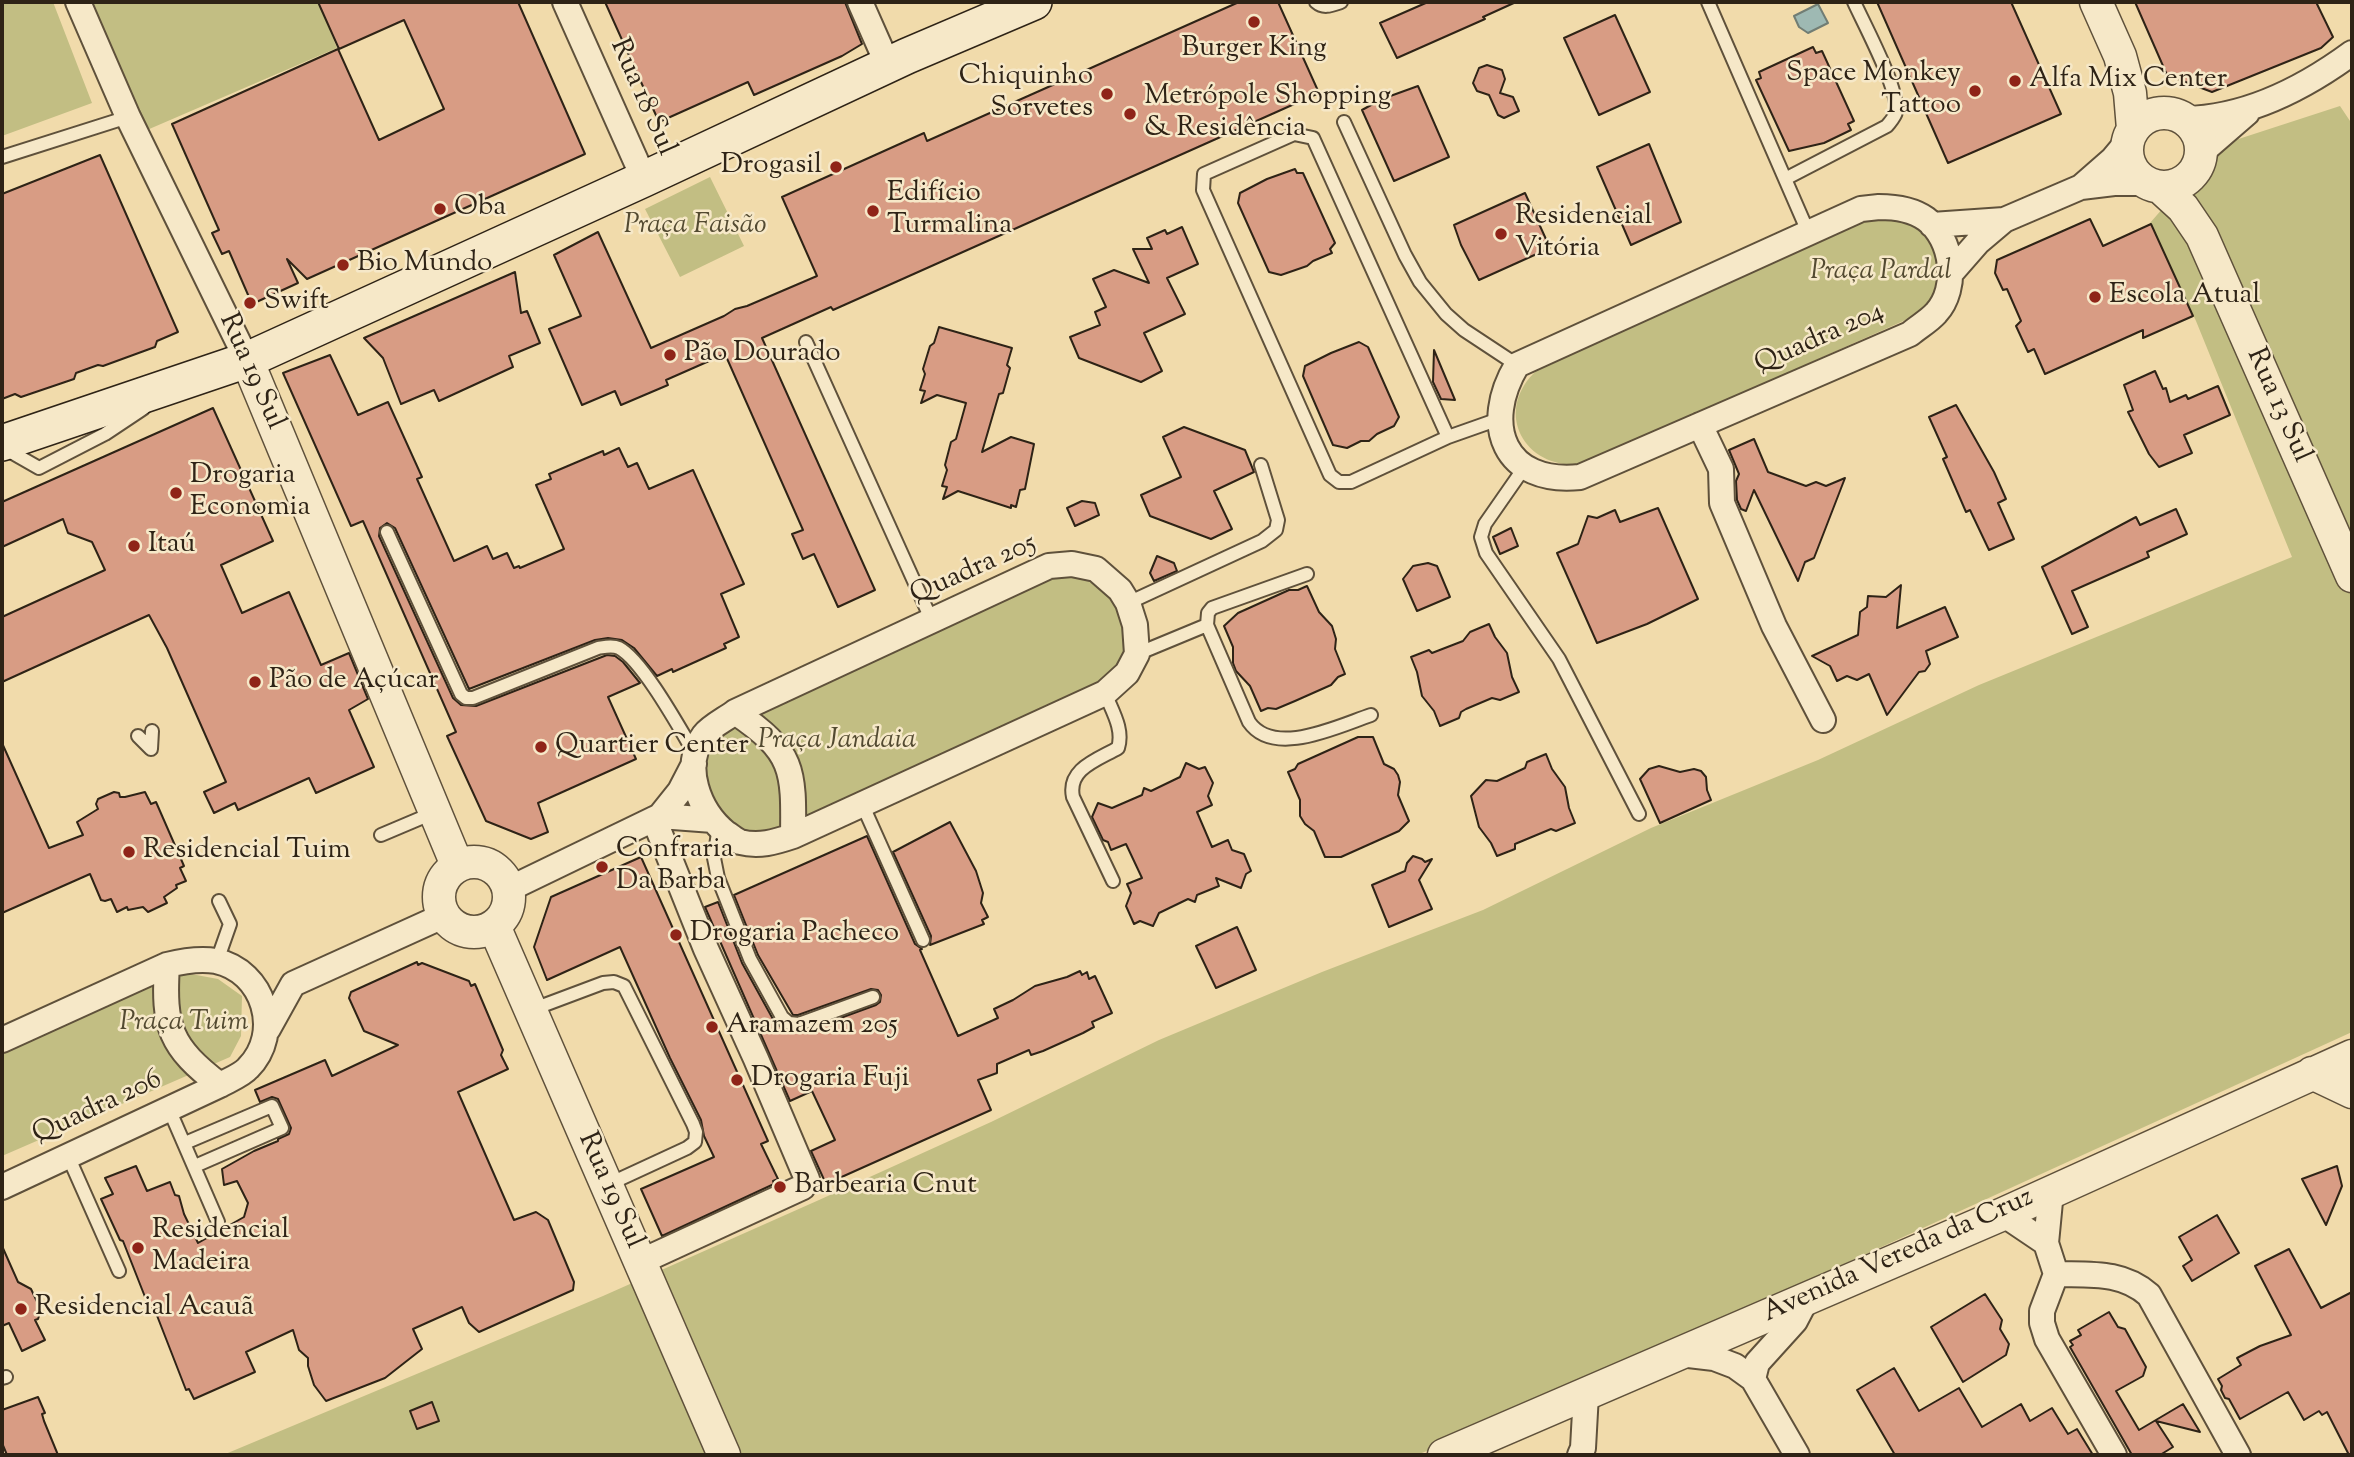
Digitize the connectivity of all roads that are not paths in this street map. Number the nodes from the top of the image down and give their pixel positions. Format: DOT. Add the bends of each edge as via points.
graph roads {
  1 [pos="78,2"];
  2 [pos="565,2"];
  3 [pos="860,2"];
  4 [pos="1034,2"];
  5 [pos="1316,2"];
  6 [pos="1341,2"];
  7 [pos="1708,2"];
  8 [pos="1854,2"];
  9 [pos="2096,2"];
  10 [pos="2352,53"];
  11 [pos="2120,56"];
  12 [pos="890,65"];
  13 [pos="2352,72"];
  14 [pos="2318,78"];
  15 [pos="2253,108"];
  16 [pos="2177,116"];
  17 [pos="128,117"];
  18 [pos="1344,122"];
  19 [pos="2130,135"];
  20 [pos="2,157"];
  21 [pos="2199,161"];
  22 [pos="644,179"];
  23 [pos="1785,179"];
  24 [pos="2153,185"];
  25 [pos="2081,187"];
  26 [pos="2004,220"];
  27 [pos="1932,225"];
  28 [pos="1809,234"];
  29 [pos="2202,236"];
  30 [pos="1950,274"];
  31 [pos="806,342"];
  32 [pos="247,360"];
  33 [pos="1517,365"];
  34 [pos="1499,419"];
  35 [pos="1700,425"];
  36 [pos="1448,437"];
  37 [pos="2,445"];
  38 [pos="1261,465"];
  39 [pos="1524,468"];
  40 [pos="387,532"];
  41 [pos="1307,574"];
  42 [pos="2352,576"];
  43 [pos="1128,603"];
  44 [pos="932,621"];
  45 [pos="1208,625"];
  46 [pos="1137,654"];
  47 [pos="1105,693"];
  48 [pos="735,712"];
  49 [pos="1371,715"];
  50 [pos="1823,720"];
  51 [pos="152,731"];
  52 [pos="138,736"];
  53 [pos="695,758"];
  54 [pos="863,806"];
  55 [pos="433,813"];
  56 [pos="1639,814"];
  57 [pos="657,817"];
  58 [pos="716,824"];
  59 [pos="381,835"];
  60 [pos="793,836"];
  61 [pos="457,865"];
  62 [pos="1113,881"];
  63 [pos="509,890"];
  64 [pos="219,901"];
  65 [pos="443,916"];
  66 [pos="494,926"];
  67 [pos="923,940"];
  68 [pos="217,961"];
  69 [pos="167,965"];
  70 [pos="240,972"];
  71 [pos="293,984"];
  72 [pos="873,997"];
  73 [pos="531,1011"];
  74 [pos="268,1029"];
  75 [pos="2,1040"];
  76 [pos="2352,1057"];
  77 [pos="2312,1073"];
  78 [pos="220,1085"];
  79 [pos="2352,1092"];
  80 [pos="169,1109"];
  81 [pos="185,1143"];
  82 [pos="68,1156"];
  83 [pos="195,1166"];
  84 [pos="607,1185"];
  85 [pos="2,1187"];
  86 [pos="2052,1191"];
  87 [pos="2003,1214"];
  88 [pos="218,1222"];
  89 [pos="2046,1243"];
  90 [pos="640,1262"];
  91 [pos="119,1271"];
  92 [pos="2056,1274"];
  93 [pos="1808,1296"];
  94 [pos="1680,1354"];
  95 [pos="1753,1379"];
  96 [pos="1586,1394"];
  97 [pos="724,1455"];
  98 [pos="1444,1455"];
  99 [pos="1580,1455"];
  100 [pos="1797,1455"];
  101 [pos="2114,1455"];
  102 [pos="2238,1455"];
  1 -- 17 [label="street, Rua 19 Sul"];
  2 -- 22 [label="street, Rua 18 Sul"];
  3 -- 12 [label="street"];
  4 -- 12 [label="main road" via="994,12"];
  5 -- 6 [label="lane" via="1330,6"];
  7 -- 23 [label="lane"];
  8 -- 23 [label="lane" via="1883,66 1896,101 1896,115 1887,126"];
  9 -- 11 [label="street"];
  10 -- 14 [label="street"];
  11 -- 16 [label="street" via="2143,86"];
  11 -- 19 [label="street" via="2130,93"];
  12 -- 22 [label="main road"];
  13 -- 14 [label="street"];
  14 -- 15 [label="street"];
  15 -- 16 [label="street" via="2219,117"];
  15 -- 21 [label="street"];
  16 -- 19 [label="street" via="2147,116"];
  16 -- 21 [label="street" via="2198,132"];
  17 -- 20 [label="lane"];
  17 -- 32 [label="street, Rua 19 Sul"];
  18 -- 33 [label="lane" via="1420,282 1464,330"];
  19 -- 24 [label="street" via="2128,159 2133,170"];
  19 -- 25 [label="street" via="2113,159"];
  21 -- 24 [label="street" via="2182,184"];
  21 -- 29 [label="street, Rua 13 Sul"];
  22 -- 32 [label="main road"];
  23 -- 28 [label="lane"];
  24 -- 25 [label="street"];
  24 -- 29 [label="street, Rua 13 Sul" via="2183,208"];
  25 -- 26 [label="street"];
  26 -- 27 [label="street"];
  26 -- 30 [label="street"];
  27 -- 28 [label="street" via="1911,211 1879,207 1861,209"];
  27 -- 30 [label="street" via="1945,246"];
  28 -- 33 [label="street"];
  29 -- 42 [label="street, Rua 13 Sul"];
  30 -- 35 [label="street, Quadra 204" via="1937,312 1910,334"];
  31 -- 44 [label="lane"];
  32 -- 37 [label="main road"];
  32 -- 55 [label="street, Rua 19 Sul"];
  33 -- 34 [label="street"];
  34 -- 36 [label="lane"];
  34 -- 39 [label="street" via="1508,449"];
  35 -- 39 [label="street, Quadra 204" via="1580,477 1552,478"];
  35 -- 50 [label="street" via="1721,469 1722,503 1774,626"];
  36 -- 36 [label="lane" via="1313,138 1294,134 1204,174 1203,190 1330,475 1339,482 1351,482"];
  38 -- 43 [label="lane" via="1278,520 1276,530 1262,541"];
  39 -- 56 [label="lane" via="1485,524 1481,537 1486,553 1559,659"];
  40 -- 53 [label="lane" via="466,698 610,646 620,649 639,668"];
  41 -- 45 [label="lane" via="1212,608"];
  43 -- 44 [label="street, Quadra 205" via="1121,590 1096,569 1049,566"];
  43 -- 46 [label="street, Quadra 205"];
  44 -- 48 [label="street, Quadra 205"];
  45 -- 46 [label="lane"];
  45 -- 49 [label="lane" via="1255,730 1271,738 1296,739"];
  46 -- 47 [label="street" via="1127,673"];
  47 -- 54 [label="street"];
  47 -- 62 [label="lane" via="1119,729 1118,748 1079,770 1071,787"];
  48 -- 53 [label="street, Quadra 205" via="705,734"];
  48 -- 60 [label="street" via="762,730 788,764 794,789"];
  51 -- 52 [label="lane" via="151,749"];
  53 -- 57 [label="street, Quadra 205" via="680,790"];
  53 -- 58 [label="street" via="696,788"];
  54 -- 60 [label="street"];
  54 -- 67 [label="lane"];
  55 -- 59 [label="lane"];
  55 -- 61 [label="street, Rua 19 Sul"];
  57 -- 58 [label="street"];
  57 -- 63 [label="street, Quadra 205"];
  57 -- 90 [label="street" via="701,938 807,1179 803,1187"];
  58 -- 60 [label="street" via="737,841 762,845"];
  58 -- 72 [label="lane" via="718,878 750,959 782,1017 799,1024"];
  61 -- 63 [label="street" via="489,865 505,879"];
  61 -- 65 [label="street" via="441,882 438,893"];
  63 -- 66 [label="street" via="507,910"];
  64 -- 68 [label="lane" via="230,924"];
  65 -- 66 [label="street" via="472,932"];
  65 -- 71 [label="street"];
  66 -- 73 [label="street, Rua 19 Sul"];
  68 -- 69 [label="street" via="188,959"];
  68 -- 70 [label="street"];
  69 -- 75 [label="street"];
  69 -- 78 [label="street, Quadra 206" via="164,1002 169,1025 194,1066"];
  70 -- 71 [label="street"];
  70 -- 74 [label="street" via="262,998"];
  71 -- 74 [label="street, Quadra 206"];
  73 -- 84 [label="street, Rua 19 Sul"];
  73 -- 84 [label="lane" via="603,983 624,986 693,1124 695,1142 687,1148"];
  74 -- 78 [label="street, Quadra 206" via="265,1043 248,1069"];
  76 -- 77 [label="street, Avenida Vereda da Cruz"];
  77 -- 79 [label="street"];
  77 -- 86 [label="street, Avenida Vereda da Cruz"];
  78 -- 80 [label="street, Quadra 206"];
  80 -- 81 [label="lane"];
  80 -- 82 [label="street, Quadra 206"];
  81 -- 83 [label="lane"];
  81 -- 83 [label="lane" via="272,1106 282,1128"];
  82 -- 85 [label="street, Quadra 206"];
  82 -- 91 [label="lane"];
  83 -- 88 [label="lane"];
  84 -- 90 [label="street, Rua 19 Sul"];
  86 -- 87 [label="street, Avenida Vereda da Cruz"];
  86 -- 89 [label="street"];
  87 -- 89 [label="street"];
  87 -- 93 [label="street, Avenida Vereda da Cruz"];
  89 -- 92 [label="street"];
  90 -- 97 [label="street, Rua 19 Sul"];
  92 -- 101 [label="street" via="2042,1311 2047,1339"];
  92 -- 102 [label="street" via="2123,1279 2149,1295"];
  93 -- 94 [label="street, Avenida Vereda da Cruz"];
  93 -- 95 [label="street" via="1795,1321 1757,1363"];
  94 -- 95 [label="street" via="1714,1358"];
  94 -- 96 [label="street, Avenida Vereda da Cruz"];
  95 -- 100 [label="street"];
  96 -- 98 [label="street, Avenida Vereda da Cruz"];
  96 -- 99 [label="street"];
}
